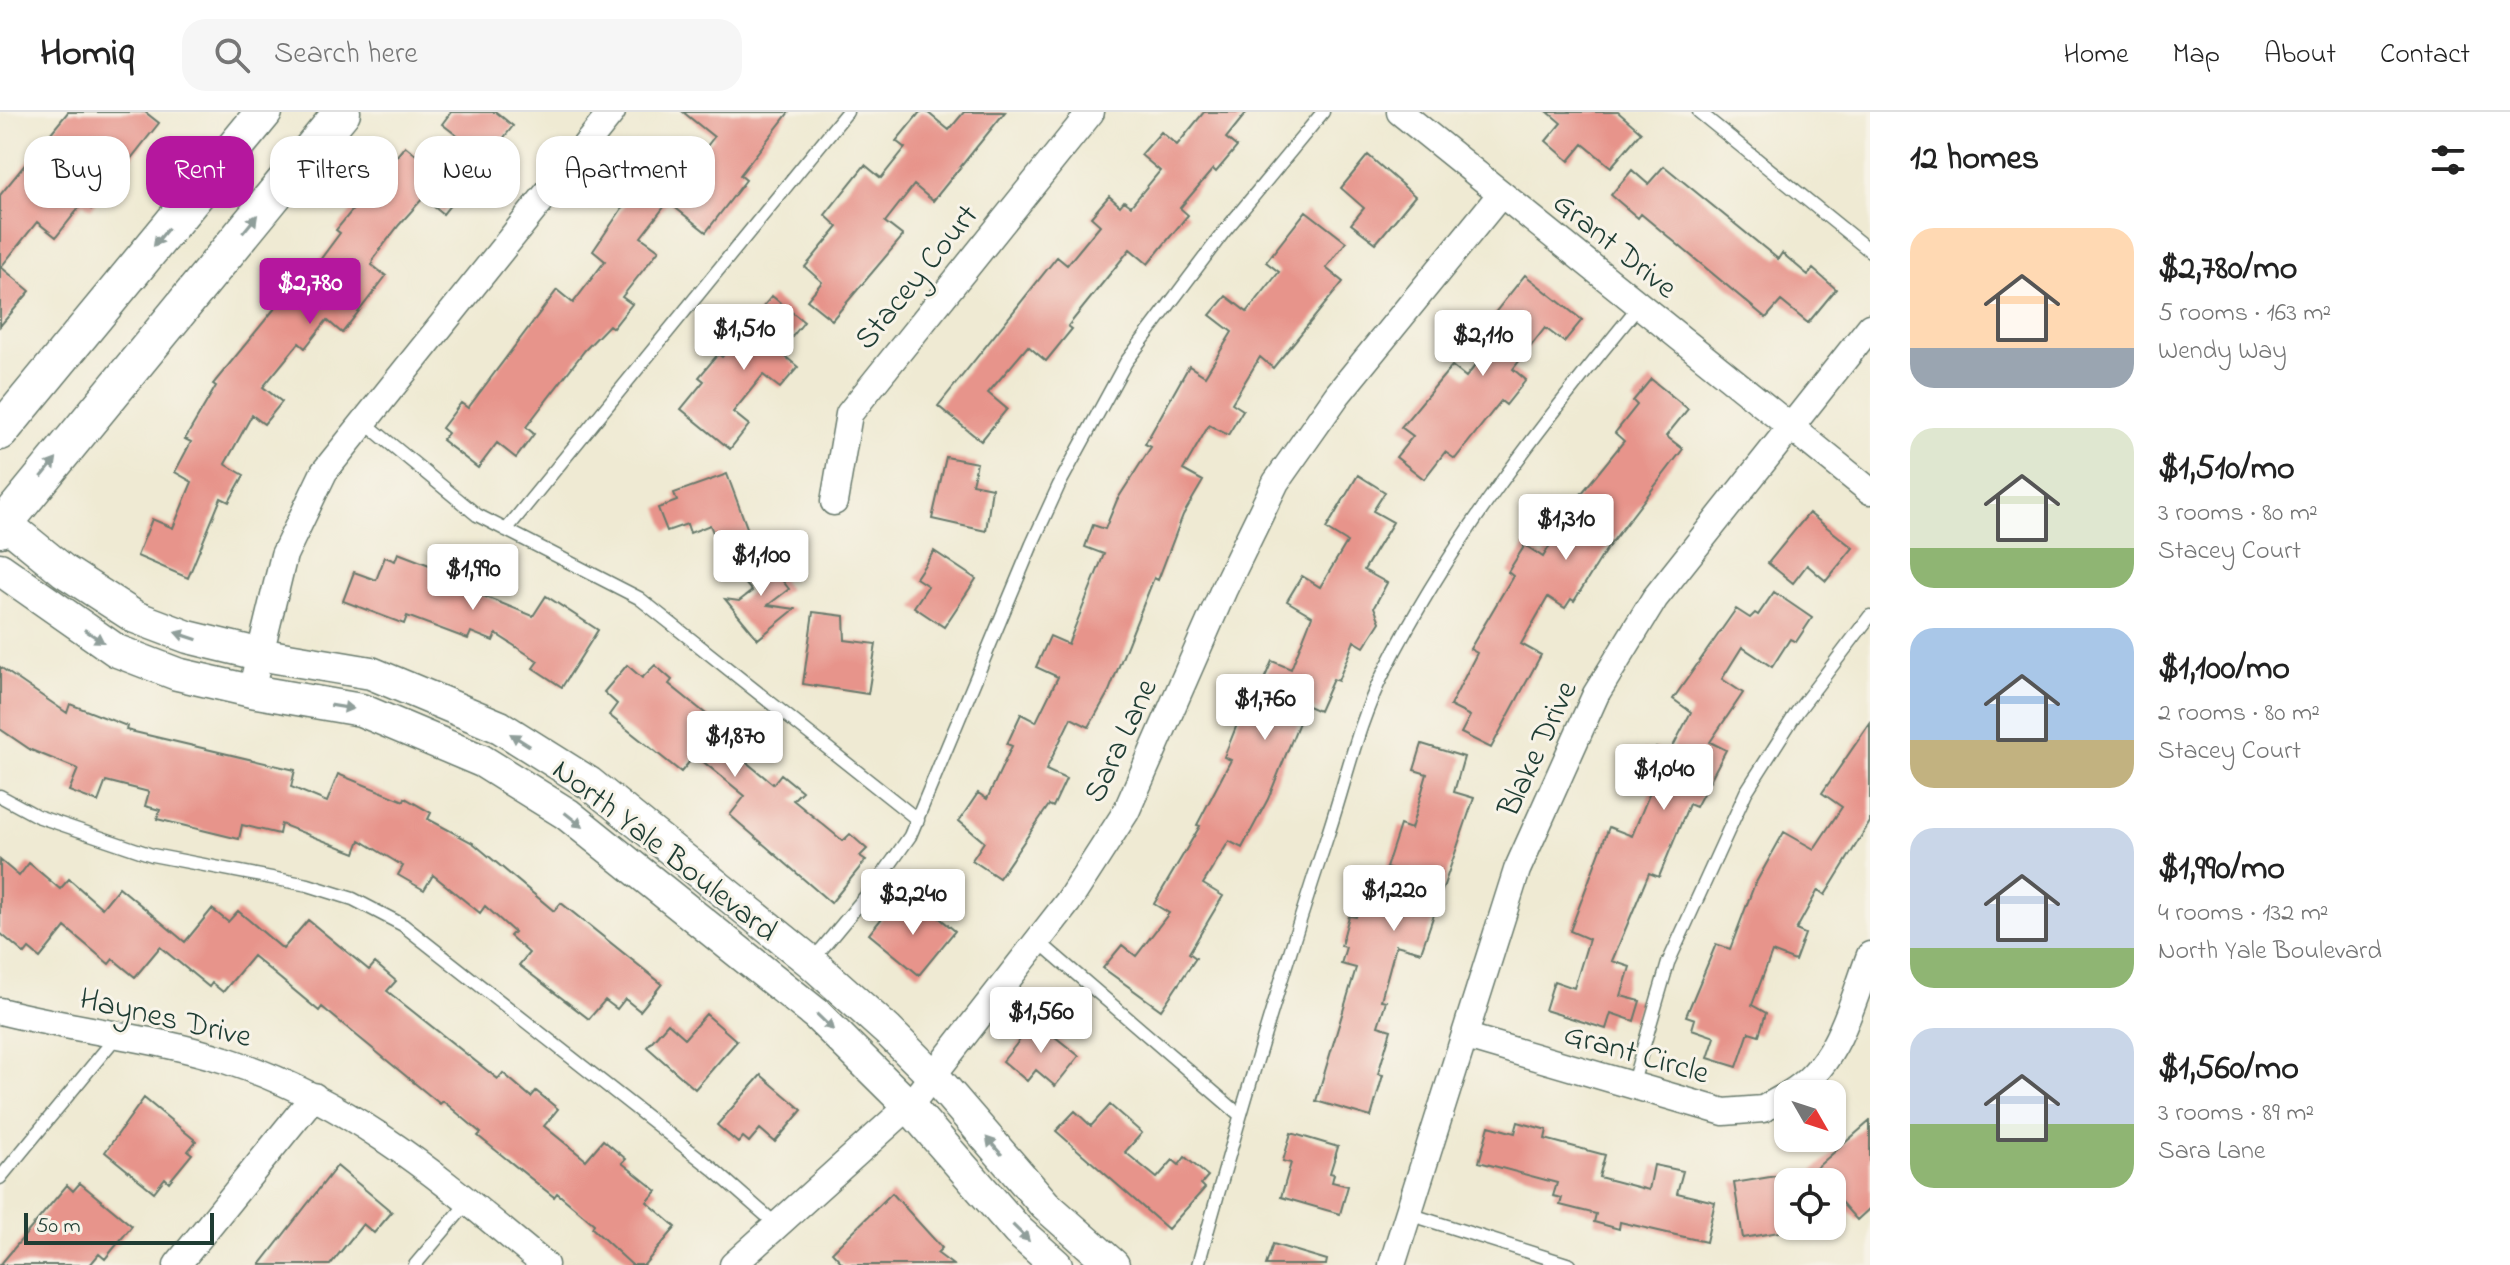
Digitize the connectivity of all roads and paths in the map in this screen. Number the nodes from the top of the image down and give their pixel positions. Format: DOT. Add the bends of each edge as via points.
graph roads {
  1 [pos="264,112"];
  2 [pos="342,112"];
  3 [pos="612,112"];
  4 [pos="847,112"];
  5 [pos="1091,112"];
  6 [pos="1323,112"];
  7 [pos="1400,112"];
  8 [pos="1699,112"];
  9 [pos="1501,194"];
  10 [pos="1870,251"];
  11 [pos="1639,306"];
  12 [pos="1870,327"];
  13 [pos="363,422"];
  14 [pos="1790,428"];
  15 [pos="0,432"];
  16 [pos="1870,491"];
  17 [pos="834,502"];
  18 [pos="2,523"];
  19 [pos="506,530"];
  20 [pos="0,569"];
  21 [pos="1870,616"];
  22 [pos="262,655"];
  23 [pos="251,691"];
  24 [pos="0,796"];
  25 [pos="918,820"];
  26 [pos="1038,941"];
  27 [pos="1870,955"];
  28 [pos="811,962"];
  29 [pos="0,1011"];
  30 [pos="116,1037"];
  31 [pos="1467,1037"];
  32 [pos="933,1076"];
  33 [pos="1812,1080"];
  34 [pos="1632,1086"];
  35 [pos="314,1096"];
  36 [pos="1774,1103"];
  37 [pos="909,1106"];
  38 [pos="1240,1115"];
  39 [pos="0,1178"];
  40 [pos="468,1202"];
  41 [pos="1409,1214"];
  42 [pos="778,1226"];
  43 [pos="177,1265"];
  44 [pos="415,1265"];
  45 [pos="545,1265"];
  46 [pos="733,1265"];
  47 [pos="1056,1265"];
  48 [pos="1113,1265"];
  49 [pos="1198,1265"];
  50 [pos="1392,1265"];
  51 [pos="1570,1265"];
  1 -- 15 [label="main road, one-way"];
  18 -- 2 [label="main road, one-way"];
  3 -- 13 [label="street"];
  4 -- 19 [label="lane"];
  5 -- 17 [label="street, Stacey Court" via="849,414"];
  6 -- 25 [label="lane" via="1126,362 1032,544"];
  7 -- 9 [label="street, Grant Drive"];
  8 -- 10 [label="lane"];
  9 -- 11 [label="street, Grant Drive"];
  9 -- 26 [label="street, Sara Lane" via="1338,394 1276,482 1126,812"];
  11 -- 14 [label="street, Grant Drive"];
  11 -- 38 [label="lane" via="1550,414 1457,547 1383,672 1359,725"];
  12 -- 14 [label="street, Blake Drive"];
  13 -- 19 [label="lane" via="477,515"];
  13 -- 22 [label="street" via="324,472 284,555"];
  14 -- 16 [label="street"];
  14 -- 31 [label="street, Blake Drive" via="1655,598 1596,694 1517,870"];
  22 -- 18 [label="street, North Yale Boulevard, one-way" via="135,617"];
  19 -- 25 [label="lane" via="639,598"];
  20 -- 23 [label="street, North Yale Boulevard, one-way" via="117,651 177,674"];
  21 -- 34 [label="lane" via="1797,712 1746,792 1668,963"];
  22 -- 23 [label="street"];
  28 -- 22 [label="street, North Yale Boulevard, one-way" via="589,783 500,727 371,673"];
  23 -- 37 [label="street, North Yale Boulevard, one-way" via="361,710 482,761 567,814 816,1014"];
  24 -- 42 [label="lane" via="37,816 152,855 308,885 353,899 403,925"];
  25 -- 28 [label="lane" via="879,880"];
  26 -- 32 [label="street, Sara Lane"];
  26 -- 38 [label="lane"];
  27 -- 33 [label="street, Grant Circle" via="1834,1047"];
  28 -- 32 [label="street, North Yale Boulevard"];
  29 -- 30 [label="street, Haynes Drive"];
  30 -- 35 [label="street, Haynes Drive" via="225,1060"];
  30 -- 39 [label="lane"];
  31 -- 34 [label="street, Grant Circle"];
  31 -- 41 [label="street, Blake Drive"];
  32 -- 37 [label="street, Sara Lane"];
  48 -- 32 [label="street, North Yale Boulevard, one-way" via="1045,1205"];
  34 -- 36 [label="street, Grant Circle" via="1724,1112 1763,1109"];
  35 -- 40 [label="street, Haynes Drive" via="404,1150"];
  35 -- 43 [label="street"];
  37 -- 42 [label="street, Sara Lane"];
  37 -- 47 [label="street, North Yale Boulevard, one-way" via="1018,1231"];
  38 -- 49 [label="lane"];
  40 -- 44 [label="lane"];
  40 -- 45 [label="street, Haynes Drive"];
  41 -- 50 [label="street, Blake Drive"];
  41 -- 51 [label="lane"];
  42 -- 46 [label="street, Sara Lane"];
}
